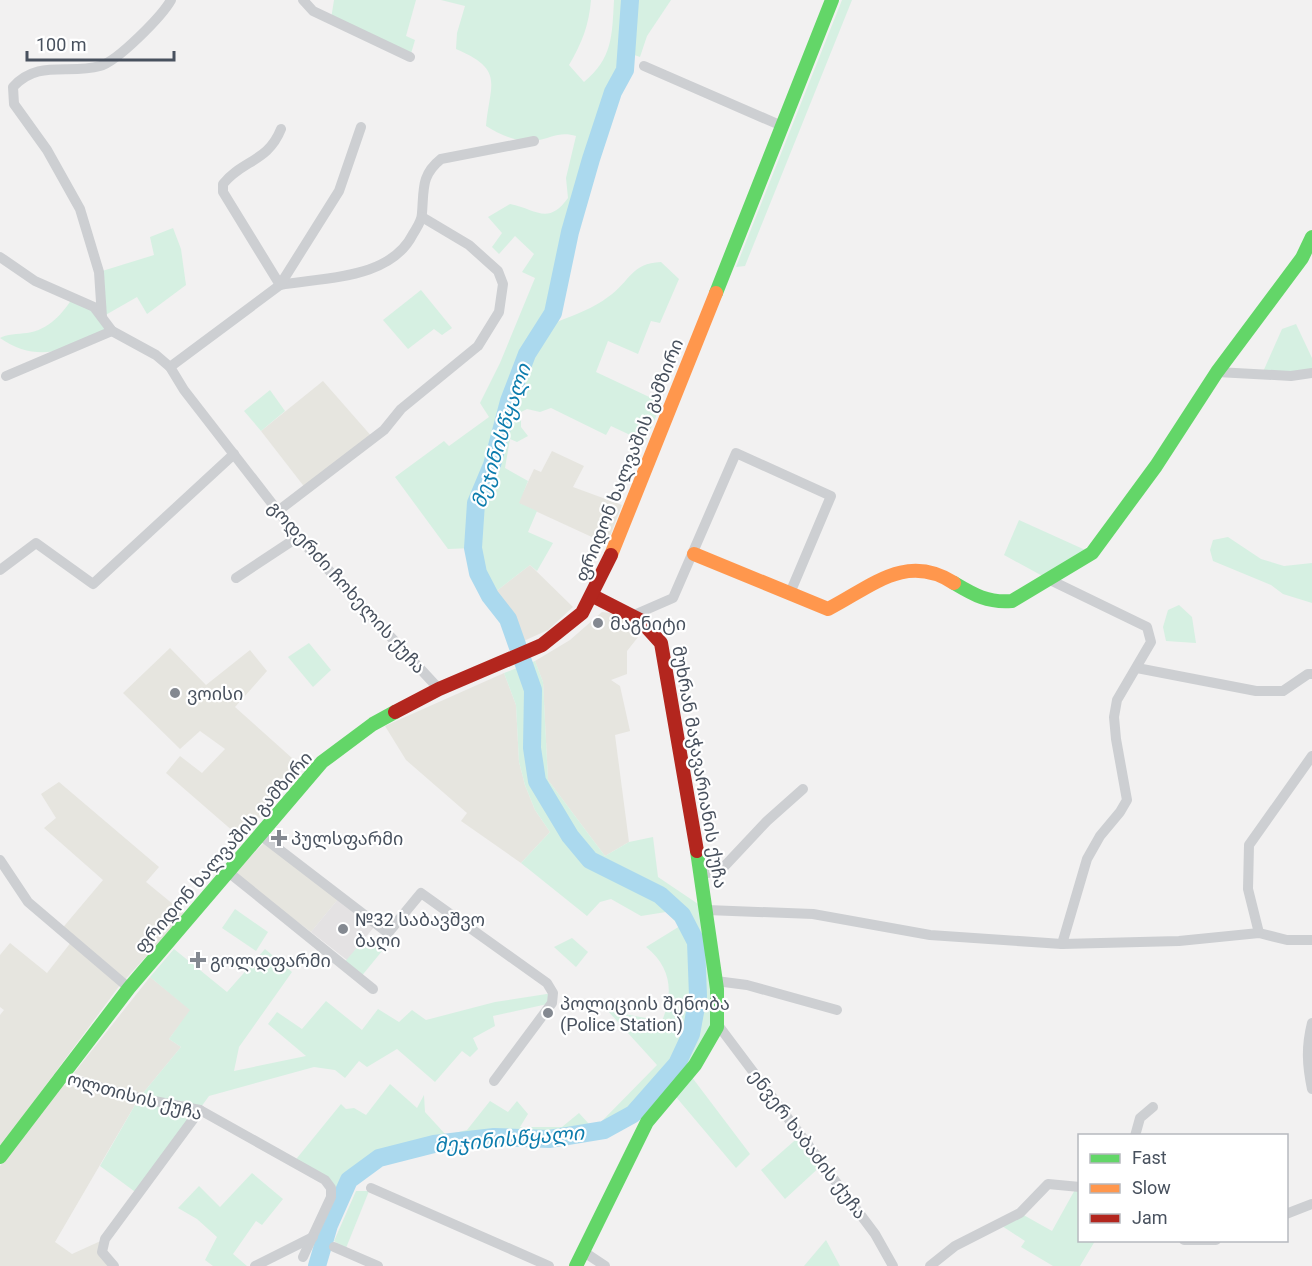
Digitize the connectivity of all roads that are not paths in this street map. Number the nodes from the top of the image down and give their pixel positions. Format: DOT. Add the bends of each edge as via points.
graph roads {
  1 [pos="171,0"];
  2 [pos="303,0"];
  3 [pos="832,0"];
  4 [pos="410,57"];
  5 [pos="644,66"];
  6 [pos="782,126"];
  7 [pos="361,127"];
  8 [pos="281,129"];
  9 [pos="534,141"];
  10 [pos="422,217"];
  11 [pos="1312,237"];
  12 [pos="0,257"];
  13 [pos="280,285"];
  14 [pos="102,317"];
  15 [pos="112,331"];
  16 [pos="170,367"];
  17 [pos="1217,372"];
  18 [pos="1312,373"];
  19 [pos="6,376"];
  20 [pos="234,454"];
  21 [pos="278,511"];
  22 [pos="298,537"];
  23 [pos="694,554"];
  24 [pos="0,570"];
  25 [pos="236,578"];
  26 [pos="1048,579"];
  27 [pos="790,593"];
  28 [pos="593,596"];
  29 [pos="634,615"];
  30 [pos="1137,668"];
  31 [pos="1312,674"];
  32 [pos="440,689"];
  33 [pos="1312,756"];
  34 [pos="803,789"];
  35 [pos="259,834"];
  36 [pos="0,860"];
  37 [pos="227,871"];
  38 [pos="701,874"];
  39 [pos="707,909"];
  40 [pos="1259,933"];
  41 [pos="1312,940"];
  42 [pos="1062,944"];
  43 [pos="716,981"];
  44 [pos="129,988"];
  45 [pos="374,989"];
  46 [pos="837,1010"];
  47 [pos="1312,1023"];
  48 [pos="718,1025"];
  49 [pos="59,1076"];
  50 [pos="494,1081"];
  51 [pos="1312,1089"];
  52 [pos="1153,1107"];
  53 [pos="200,1110"];
  54 [pos="1136,1134"];
  55 [pos="0,1157"];
  56 [pos="1078,1187"];
  57 [pos="371,1188"];
  58 [pos="1312,1204"];
  59 [pos="1288,1214"];
  60 [pos="314,1237"];
  61 [pos="334,1247"];
  62 [pos="584,1252"];
  63 [pos="303,1257"];
  64 [pos="114,1266"];
  65 [pos="255,1266"];
  66 [pos="378,1266"];
  67 [pos="549,1266"];
  68 [pos="576,1266"];
  69 [pos="605,1266"];
  70 [pos="893,1266"];
  71 [pos="930,1266"];
  1 -- 14 [label="street" via="114,59 101,66 45,69 27,75 13,87 14,104 47,150 80,209 99,272"];
  2 -- 4 [label="street" via="313,10"];
  3 -- 6 [label="main road, ფრიდონ ხალვაშის გამზირი"];
  5 -- 6 [label="street"];
  6 -- 28 [label="main road, ფრიდონ ხალვაშის გამზირი"];
  7 -- 13 [label="street" via="339,190"];
  8 -- 13 [label="street" via="264,156 229,176 223,184 223,192"];
  9 -- 10 [label="street" via="441,159 429,169 423,188"];
  10 -- 13 [label="street" via="396,257 369,270"];
  10 -- 21 [label="street" via="469,245 498,271 503,284 499,312 478,346 401,409 384,430"];
  11 -- 17 [label="main road" via="1302,258"];
  12 -- 14 [label="street, გოდერძი ჩოხელის ქუჩა" via="35,281 94,307"];
  13 -- 16 [label="street"];
  14 -- 15 [label="street, გოდერძი ჩოხელის ქუჩა"];
  15 -- 16 [label="street, გოდერძი ჩოხელის ქუჩა"];
  15 -- 19 [label="street"];
  16 -- 20 [label="street, გოდერძი ჩოხელის ქუჩა"];
  17 -- 18 [label="street" via="1291,376"];
  17 -- 26 [label="main road" via="1156,466 1092,553"];
  20 -- 21 [label="street, გოდერძი ჩოხელის ქუჩა"];
  20 -- 24 [label="street" via="93,584 36,543"];
  21 -- 22 [label="street, გოდერძი ჩოხელის ქუჩა"];
  22 -- 25 [label="street"];
  22 -- 32 [label="street, გოდერძი ჩოხელის ქუჩა"];
  23 -- 27 [label="main road"];
  23 -- 27 [label="street" via="736,453 831,496"];
  23 -- 29 [label="street" via="673,598"];
  26 -- 27 [label="main road" via="1012,601 997,605 981,601 959,584 932,571 907,569 828,609"];
  26 -- 30 [label="street" via="1147,627 1151,642"];
  28 -- 29 [label="main road, მუხრან მაჭავარიანის ქუჩა"];
  28 -- 32 [label="main road, ფრიდონ ხალვაშის გამზირი" via="582,612 542,645"];
  29 -- 38 [label="main road, მუხრან მაჭავარიანის ქუჩა" via="662,643"];
  30 -- 31 [label="street" via="1256,691 1283,691"];
  30 -- 42 [label="street" via="1117,700 1114,717 1127,800 1087,859"];
  32 -- 35 [label="main road, ფრიდონ ხალვაშის გამზირი" via="373,724 322,762"];
  33 -- 40 [label="street" via="1249,845 1248,889"];
  34 -- 38 [label="street" via="720,871"];
  35 -- 37 [label="main road, ფრიდონ ხალვაშის გამზირი"];
  35 -- 50 [label="street" via="388,933 421,893 547,984 555,1002"];
  36 -- 44 [label="street" via="28,902"];
  37 -- 44 [label="main road, ფრიდონ ხალვაშის გამზირი"];
  37 -- 45 [label="street"];
  38 -- 39 [label="main road, მუხრან მაჭავარიანის ქუჩა"];
  39 -- 42 [label="street" via="813,915 949,937"];
  39 -- 43 [label="main road, მუხრან მაჭავარიანის ქუჩა"];
  40 -- 41 [label="street" via="1287,940"];
  40 -- 42 [label="street" via="1179,941"];
  43 -- 46 [label="street" via="747,985"];
  43 -- 48 [label="main road, მუხრან მაჭავარიანის ქუჩა"];
  44 -- 49 [label="main road, ფრიდონ ხალვაშის გამზირი"];
  47 -- 51 [label="street" via="1306,1062"];
  48 -- 62 [label="main road" via="688,1072 647,1122"];
  48 -- 70 [label="street, ენვერ ხაბაძის ქუჩა" via="875,1233"];
  49 -- 53 [label="street, ოლთისის ქუჩა"];
  49 -- 55 [label="main road, ფრიდონ ხალვაშის გამზირი"];
  52 -- 54 [label="street" via="1140,1118"];
  53 -- 60 [label="street, ოლთისის ქუჩა" via="325,1180 331,1197"];
  53 -- 64 [label="street" via="105,1239 102,1252"];
  56 -- 71 [label="street" via="1048,1184 1020,1213 955,1246"];
  57 -- 67 [label="street"];
  58 -- 59 [label="street"];
  60 -- 63 [label="street, ოლთისის ქუჩა"];
  60 -- 65 [label="street"];
  61 -- 66 [label="street"];
  62 -- 68 [label="main road"];
  62 -- 69 [label="street"];
}
